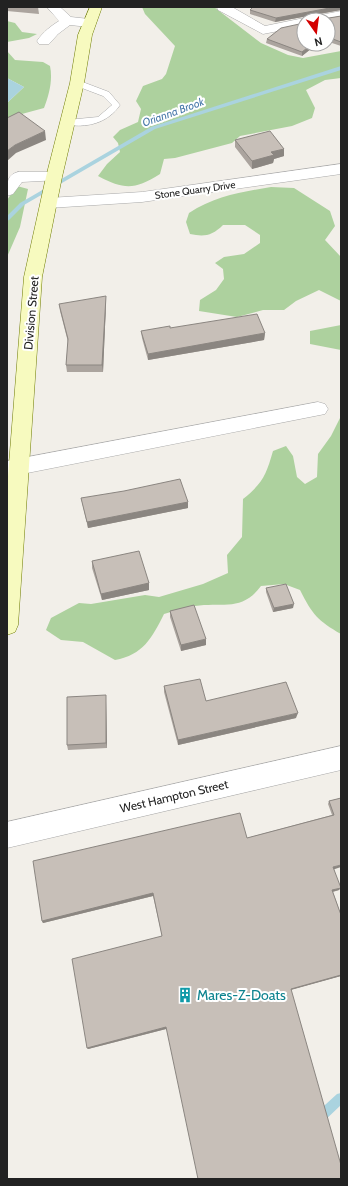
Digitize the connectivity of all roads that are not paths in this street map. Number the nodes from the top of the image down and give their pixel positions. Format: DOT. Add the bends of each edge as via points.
graph roads {
  1 [pos="53,7"];
  2 [pos="96,7"];
  3 [pos="223,7"];
  4 [pos="67,21"];
  5 [pos="89,24"];
  6 [pos="296,24"];
  7 [pos="44,41"];
  8 [pos="77,83"];
  9 [pos="67,122"];
  10 [pos="341,169"];
  11 [pos="54,177"];
  12 [pos="7,191"];
  13 [pos="49,203"];
  14 [pos="318,409"];
  15 [pos="13,468"];
  16 [pos="7,625"];
  17 [pos="341,758"];
  18 [pos="7,836"];
  1 -- 4 [label="street"];
  2 -- 5 [label="street, Division Street"];
  3 -- 6 [label="street" via="263,30"];
  4 -- 5 [label="street"];
  4 -- 7 [label="street" via="52,31"];
  5 -- 8 [label="street, Division Street"];
  8 -- 9 [label="street, Division Street"];
  8 -- 9 [label="lane" via="106,94 116,105 111,115 95,122"];
  9 -- 11 [label="street, Division Street"];
  10 -- 13 [label="street, Stone Quarry Drive" via="142,197"];
  11 -- 12 [label="street" via="18,177"];
  11 -- 13 [label="street, Division Street"];
  13 -- 15 [label="street, Division Street" via="33,277"];
  14 -- 15 [label="street"];
  15 -- 16 [label="street, Division Street"];
  17 -- 18 [label="street, West Hampton Street"];
}
